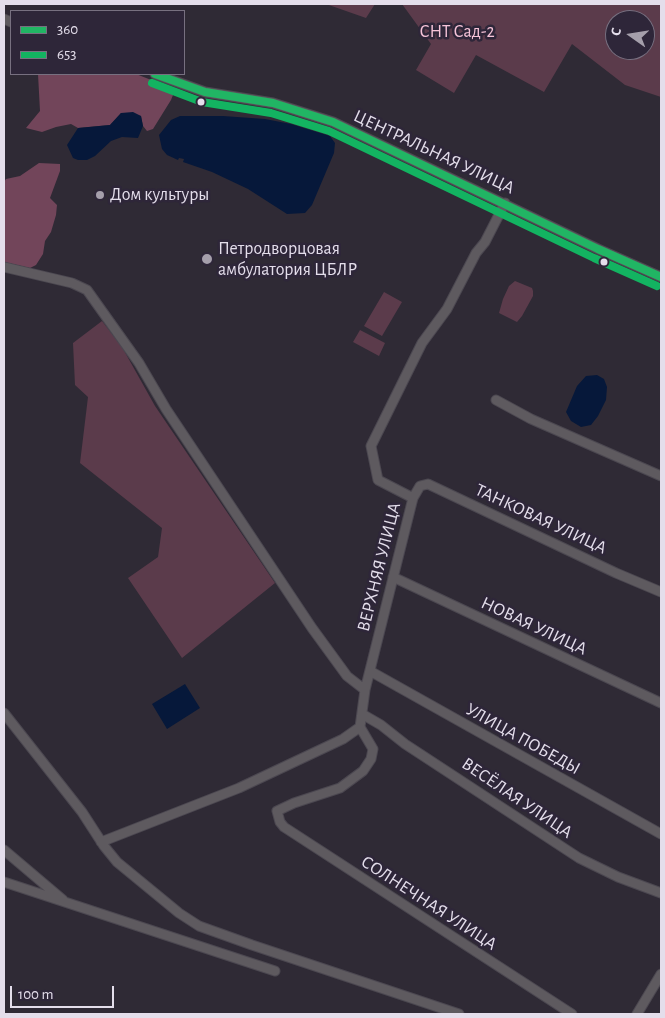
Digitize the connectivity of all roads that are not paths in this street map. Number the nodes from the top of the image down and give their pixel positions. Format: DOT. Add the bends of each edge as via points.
graph roads {
  1 [pos="158,75"];
  2 [pos="505,203"];
  3 [pos="4,267"];
  4 [pos="661,277"];
  5 [pos="496,400"];
  6 [pos="661,476"];
  7 [pos="413,498"];
  8 [pos="392,577"];
  9 [pos="661,592"];
  10 [pos="370,671"];
  11 [pos="365,690"];
  12 [pos="661,703"];
  13 [pos="4,713"];
  14 [pos="362,714"];
  15 [pos="360,727"];
  16 [pos="661,834"];
  17 [pos="101,842"];
  18 [pos="4,850"];
  19 [pos="4,882"];
  20 [pos="661,893"];
  21 [pos="66,903"];
  22 [pos="275,971"];
  23 [pos="661,974"];
  24 [pos="459,1014"];
  25 [pos="572,1014"];
  26 [pos="637,1014"];
  1 -- 2 [label="street, ЦЕНТРАЛЬНАЯ УЛИЦА" via="205,92 273,103 333,122"];
  2 -- 4 [label="street, ЦЕНТРАЛЬНАЯ УЛИЦА"];
  2 -- 7 [label="street, ВЕРХНЯЯ УЛИЦА" via="447,309 422,343 371,446 378,480"];
  3 -- 11 [label="street" via="72,283 87,290 139,363 166,409 312,628 347,676"];
  5 -- 6 [label="street" via="531,419"];
  7 -- 8 [label="street, ВЕРХНЯЯ УЛИЦА"];
  7 -- 9 [label="street, ТАНКОВАЯ УЛИЦА" via="420,486 428,484"];
  8 -- 10 [label="street, ВЕРХНЯЯ УЛИЦА"];
  8 -- 12 [label="street, НОВАЯ УЛИЦА"];
  10 -- 11 [label="street, ВЕРХНЯЯ УЛИЦА"];
  10 -- 16 [label="street, УЛИЦА ПОБЕДЫ"];
  11 -- 14 [label="street, ВЕРХНЯЯ УЛИЦА"];
  13 -- 17 [label="street" via="82,812"];
  14 -- 15 [label="street, ВЕРХНЯЯ УЛИЦА"];
  14 -- 20 [label="street, ВЕСЁЛАЯ УЛИЦА" via="579,858"];
  15 -- 17 [label="street" via="344,739 239,788"];
  15 -- 25 [label="street, СОЛНЕЧНАЯ УЛИЦА" via="373,748 371,759 363,771 340,788 277,811 280,822"];
  17 -- 24 [label="street" via="117,862 179,914 199,926"];
  18 -- 21 [label="street"];
  19 -- 21 [label="street"];
  21 -- 22 [label="street"];
  23 -- 26 [label="street"];
}
